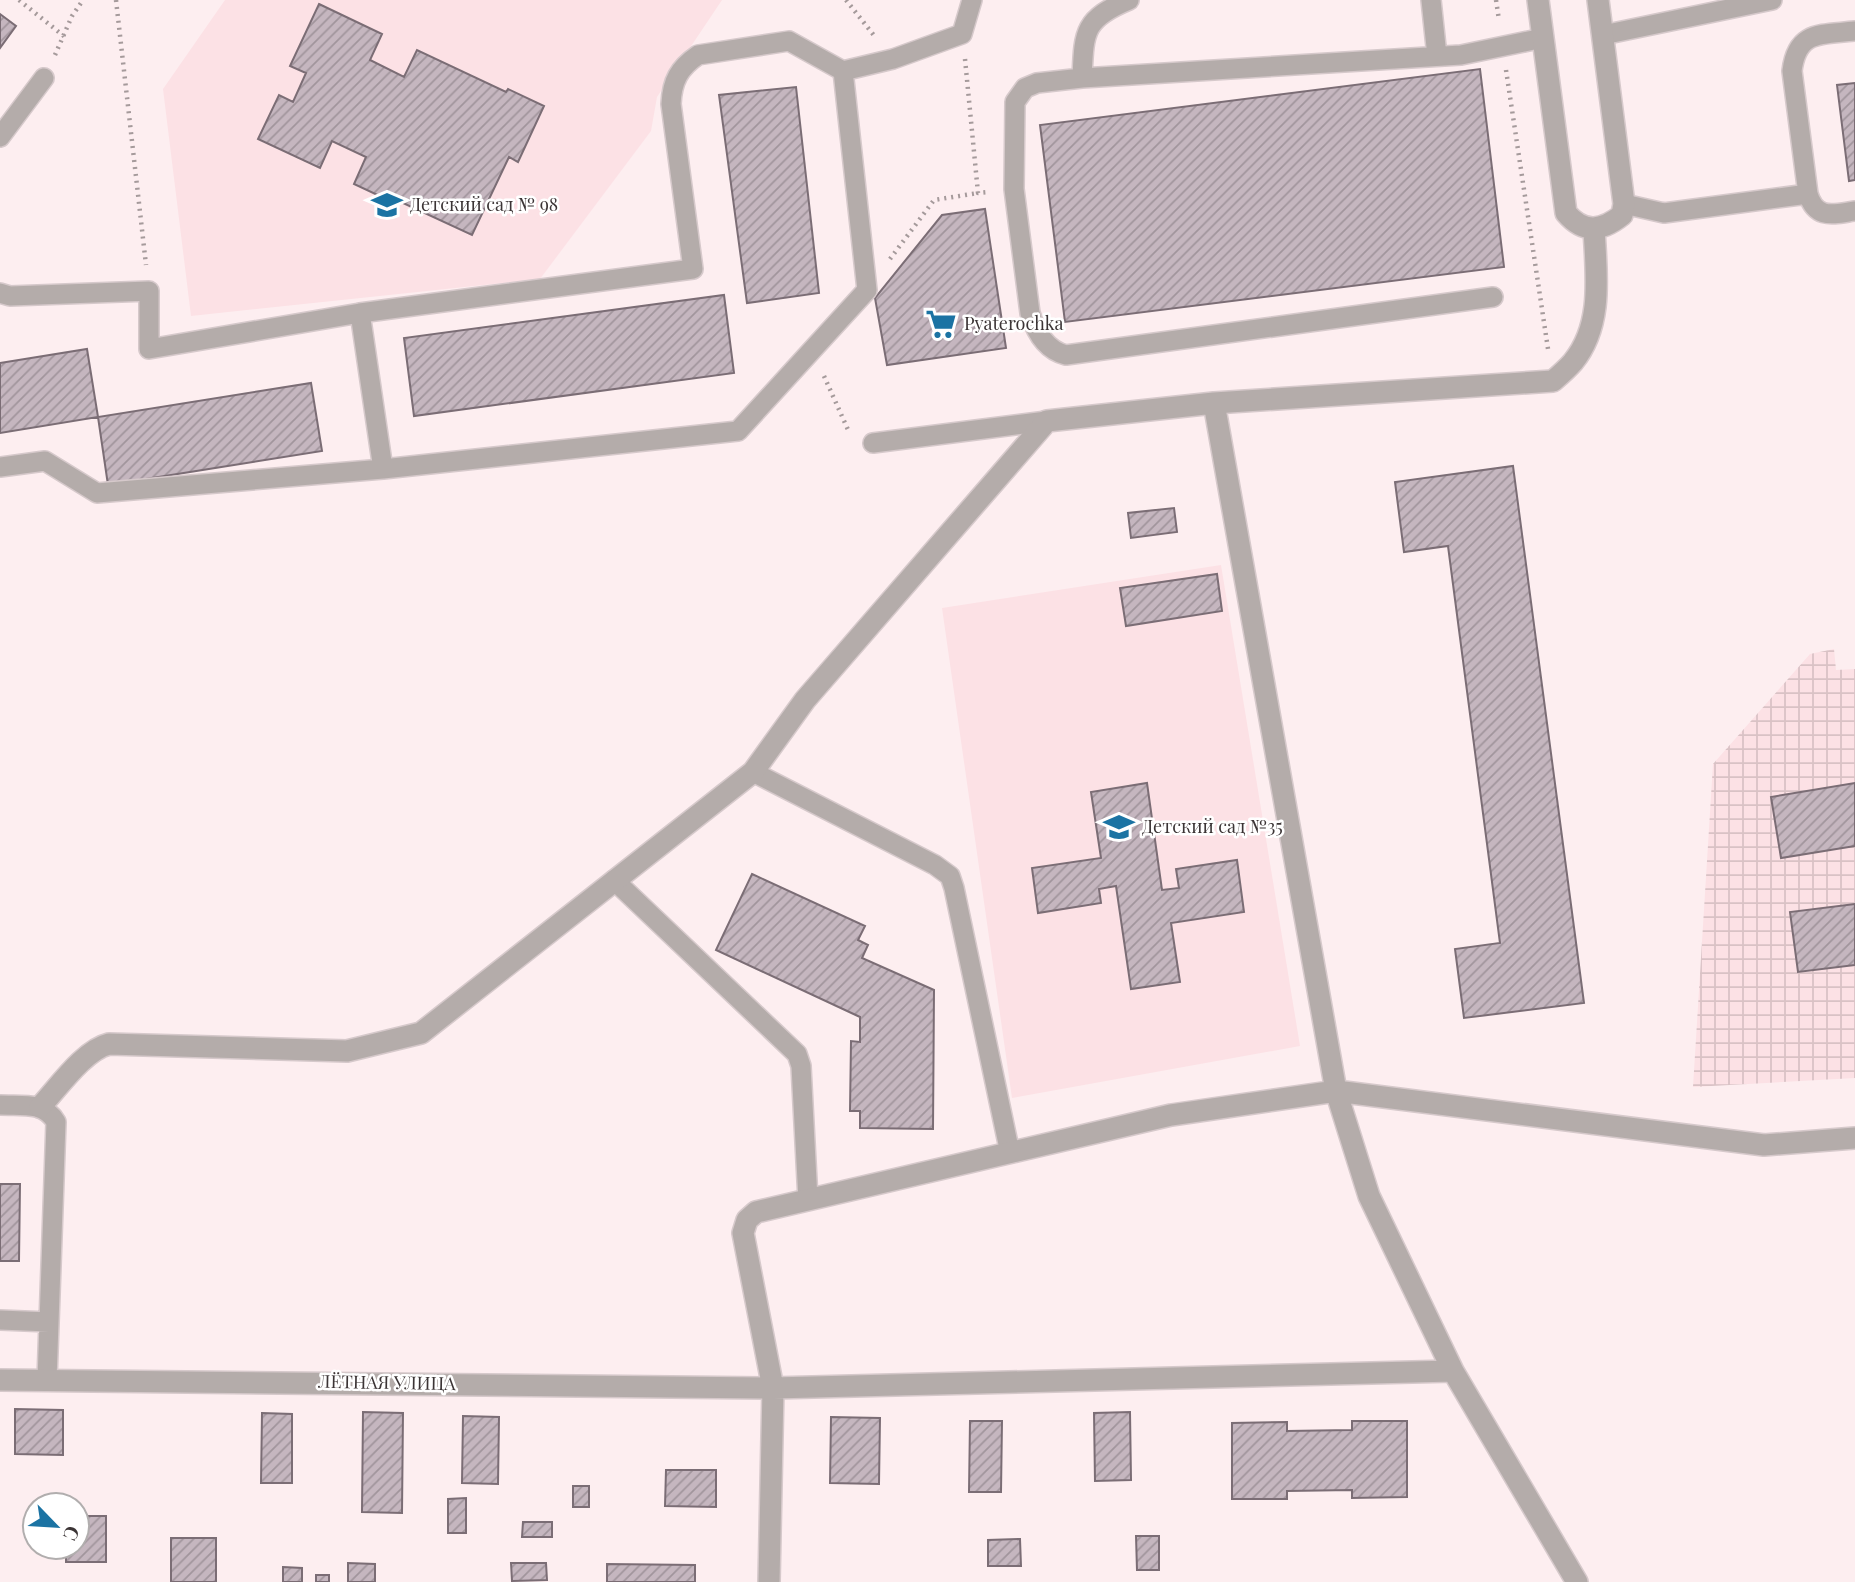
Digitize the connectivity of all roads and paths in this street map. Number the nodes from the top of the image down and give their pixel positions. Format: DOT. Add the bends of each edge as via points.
graph roads {
  1 [pos="19,0"];
  2 [pos="83,0"];
  3 [pos="116,0"];
  4 [pos="846,0"];
  5 [pos="972,0"];
  6 [pos="1129,0"];
  7 [pos="1432,0"];
  8 [pos="1496,0"];
  9 [pos="1538,0"];
  10 [pos="1598,0"];
  11 [pos="1772,0"];
  12 [pos="1855,31"];
  13 [pos="962,34"];
  14 [pos="1603,35"];
  15 [pos="65,37"];
  16 [pos="1543,38"];
  17 [pos="1503,46"];
  18 [pos="1437,56"];
  19 [pos="893,60"];
  20 [pos="843,71"];
  21 [pos="44,78"];
  22 [pos="1082,78"];
  23 [pos="0,136"];
  24 [pos="1014,190"];
  25 [pos="978,193"];
  26 [pos="1808,194"];
  27 [pos="1624,204"];
  28 [pos="1855,211"];
  29 [pos="1594,228"];
  30 [pos="867,290"];
  31 [pos="149,291"];
  32 [pos="3,296"];
  33 [pos="1493,297"];
  34 [pos="360,313"];
  35 [pos="813,350"];
  36 [pos="1553,381"];
  37 [pos="1214,403"];
  38 [pos="1046,421"];
  39 [pos="873,443"];
  40 [pos="0,467"];
  41 [pos="383,469"];
  42 [pos="752,772"];
  43 [pos="614,880"];
  44 [pos="1336,1091"];
  45 [pos="0,1105"];
  46 [pos="40,1107"];
  47 [pos="1855,1138"];
  48 [pos="1010,1153"];
  49 [pos="808,1200"];
  50 [pos="0,1320"];
  51 [pos="49,1322"];
  52 [pos="1453,1371"];
  53 [pos="0,1380"];
  54 [pos="47,1380"];
  55 [pos="773,1388"];
  56 [pos="769,1582"];
  57 [pos="1577,1582"];
  1 -- 15 [label="path"];
  2 -- 15 [label="path"];
  3 -- 31 [label="path"];
  4 -- 19 [label="path"];
  5 -- 13 [label="lane"];
  6 -- 22 [label="lane" via="1107,9 1094,21 1084,38"];
  7 -- 18 [label="lane"];
  8 -- 17 [label="path"];
  9 -- 16 [label="street"];
  10 -- 14 [label="street"];
  11 -- 14 [label="lane"];
  12 -- 26 [label="lane" via="1810,38 1794,54 1792,71"];
  13 -- 19 [label="lane"];
  13 -- 25 [label="path"];
  14 -- 27 [label="street"];
  15 -- 21 [label="path"];
  16 -- 17 [label="lane"];
  16 -- 29 [label="street" via="1566,213 1575,223"];
  17 -- 18 [label="lane"];
  17 -- 36 [label="path"];
  18 -- 22 [label="lane"];
  19 -- 20 [label="lane"];
  20 -- 30 [label="lane"];
  20 -- 34 [label="lane" via="789,41 698,55 686,63 671,88 671,104 693,269"];
  21 -- 23 [label="lane"];
  22 -- 24 [label="lane" via="1037,83 1025,88 1016,102"];
  24 -- 25 [label="path"];
  24 -- 33 [label="lane" via="1035,330 1053,352 1066,355"];
  25 -- 30 [label="path" via="934,200"];
  26 -- 27 [label="lane" via="1664,213"];
  26 -- 28 [label="lane" via="1820,213"];
  27 -- 29 [label="street" via="1622,215"];
  29 -- 36 [label="street" via="1597,302 1583,347"];
  30 -- 35 [label="lane"];
  31 -- 32 [label="lane"];
  31 -- 34 [label="lane" via="149,349"];
  34 -- 41 [label="lane"];
  35 -- 39 [label="path" via="850,433 859,441"];
  35 -- 41 [label="lane" via="738,431"];
  36 -- 37 [label="street"];
  37 -- 38 [label="street"];
  37 -- 44 [label="street"];
  38 -- 39 [label="lane"];
  38 -- 42 [label="street" via="805,700"];
  40 -- 41 [label="lane" via="46,461 97,494"];
  42 -- 43 [label="street"];
  42 -- 48 [label="lane" via="950,876"];
  43 -- 46 [label="street" via="421,1033 347,1051 110,1044 90,1053"];
  43 -- 49 [label="lane" via="797,1054"];
  44 -- 47 [label="street" via="1763,1145"];
  44 -- 48 [label="street" via="1171,1115"];
  44 -- 52 [label="street" via="1369,1196"];
  45 -- 46 [label="lane"];
  46 -- 51 [label="lane" via="56,1122"];
  48 -- 49 [label="street"];
  49 -- 55 [label="street" via="756,1212 743,1233"];
  50 -- 51 [label="lane"];
  51 -- 54 [label="lane"];
  52 -- 55 [label="street, ЛЁТНАЯ УЛИЦА"];
  52 -- 57 [label="street"];
  53 -- 54 [label="street, ЛЁТНАЯ УЛИЦА"];
  54 -- 55 [label="street, ЛЁТНАЯ УЛИЦА"];
  55 -- 56 [label="street"];
}
